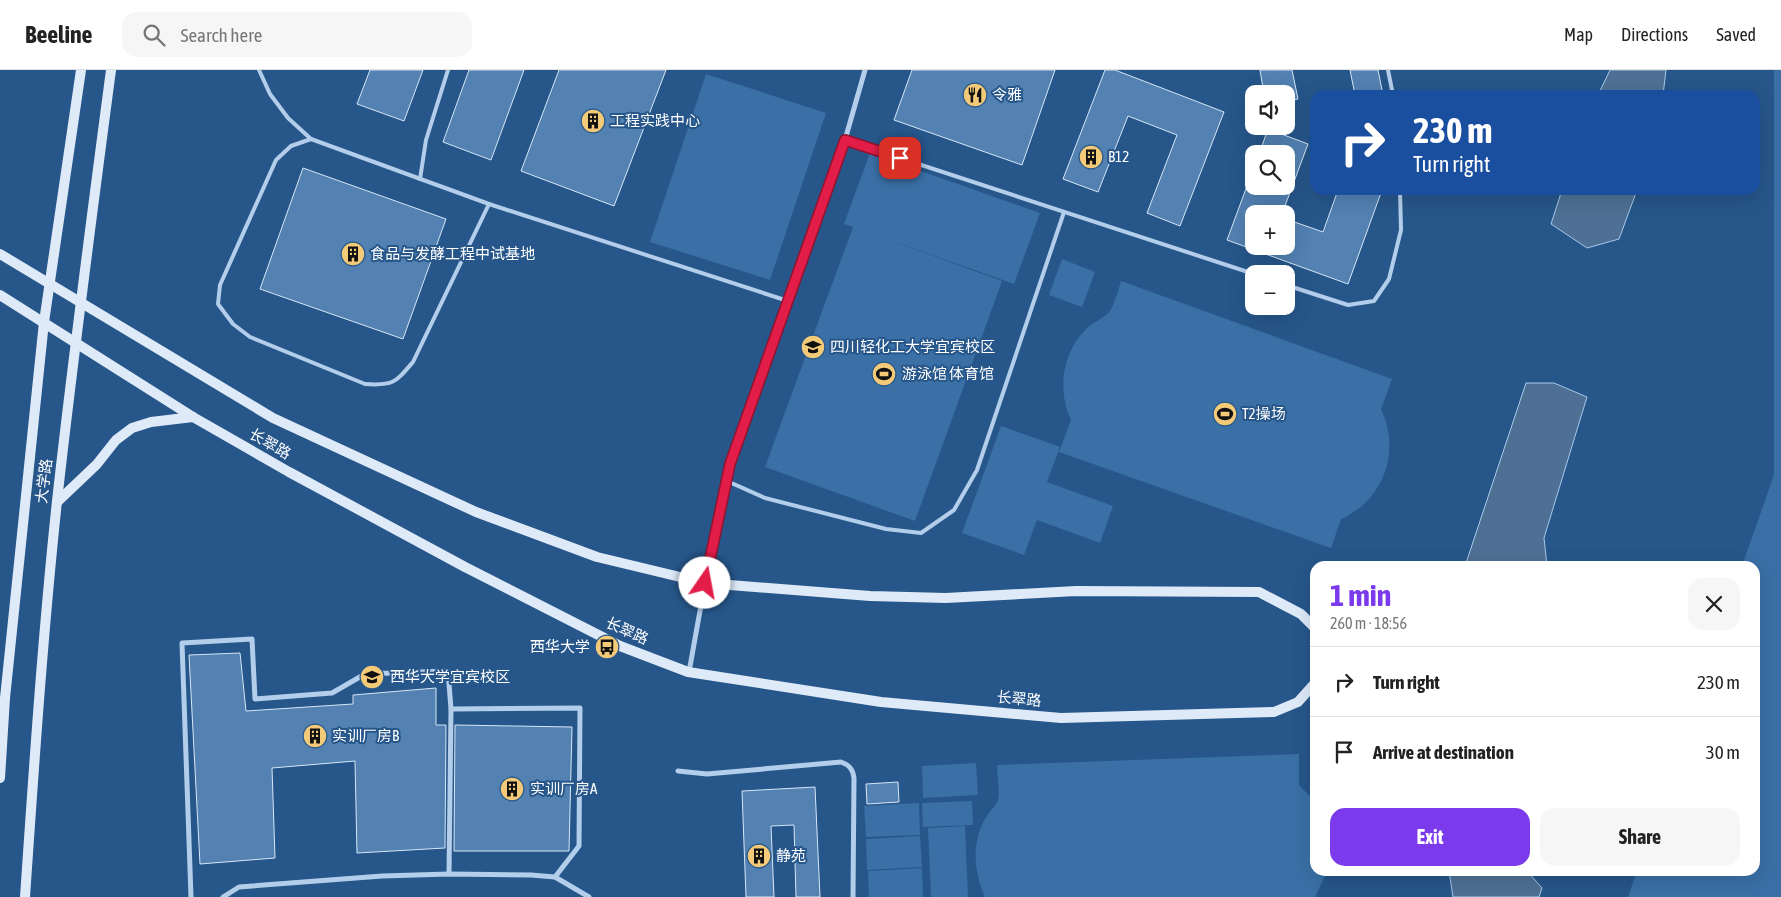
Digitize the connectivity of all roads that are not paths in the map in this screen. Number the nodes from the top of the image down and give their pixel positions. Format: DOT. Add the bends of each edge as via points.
graph roads {
  1 [pos="81,70"];
  2 [pos="111,70"];
  3 [pos="259,70"];
  4 [pos="448,70"];
  5 [pos="865,70"];
  6 [pos="1388,70"];
  7 [pos="1392,90"];
  8 [pos="311,139"];
  9 [pos="845,140"];
  10 [pos="420,179"];
  11 [pos="1400,195"];
  12 [pos="489,204"];
  13 [pos="1064,212"];
  14 [pos="0,254"];
  15 [pos="1245,271"];
  16 [pos="49,284"];
  17 [pos="1295,288"];
  18 [pos="0,295"];
  19 [pos="788,301"];
  20 [pos="80,303"];
  21 [pos="44,322"];
  22 [pos="76,342"];
  23 [pos="193,417"];
  24 [pos="727,481"];
  25 [pos="57,502"];
  26 [pos="705,583"];
  27 [pos="1310,623"];
  28 [pos="688,672"];
  29 [pos="1310,689"];
  30 [pos="2,698"];
  31 [pos="451,709"];
  32 [pos="678,770"];
  33 [pos="0,778"];
  34 [pos="449,874"];
  35 [pos="555,877"];
  36 [pos="25,897"];
  37 [pos="191,897"];
  38 [pos="223,897"];
  39 [pos="589,897"];
  40 [pos="853,897"];
  1 -- 16 [label="main road, 大学路"];
  2 -- 20 [label="main road, 大学路"];
  3 -- 8 [label="lane" via="270,94 288,118"];
  4 -- 10 [label="lane" via="426,140"];
  5 -- 9 [label="street"];
  6 -- 7 [label="lane"];
  8 -- 10 [label="lane"];
  8 -- 12 [label="lane" via="291,146 276,160 220,285 218,304 233,324 250,337 365,384 385,385 399,378 413,362"];
  9 -- 13 [label="lane"];
  9 -- 19 [label="street"];
  10 -- 12 [label="lane"];
  11 -- 17 [label="lane" via="1401,230 1389,279 1374,301 1348,305"];
  12 -- 19 [label="lane"];
  13 -- 15 [label="lane"];
  13 -- 24 [label="lane" via="977,470 954,510 922,533 886,529 765,498"];
  14 -- 16 [label="main road, 长翠路"];
  16 -- 20 [label="main road, 长翠路"];
  16 -- 21 [label="main road, 大学路"];
  18 -- 21 [label="main road, 长翠路"];
  19 -- 24 [label="street" via="730,464"];
  20 -- 22 [label="main road, 大学路"];
  20 -- 26 [label="main road, 长翠路" via="273,418 476,512 597,557"];
  21 -- 22 [label="main road, 长翠路"];
  21 -- 30 [label="main road, 大学路"];
  22 -- 23 [label="main road, 长翠路"];
  22 -- 25 [label="main road, 大学路"];
  23 -- 25 [label="main road" via="151,422 132,428 116,440 97,464"];
  23 -- 28 [label="main road, 长翠路" via="465,567 620,646"];
  24 -- 26 [label="street"];
  25 -- 36 [label="main road, 大学路"];
  26 -- 27 [label="main road, 长翠路" via="870,596 946,598 1076,592 1259,592 1301,614"];
  26 -- 28 [label="street"];
  28 -- 29 [label="main road, 长翠路" via="880,702 1061,718 1274,712 1298,702"];
  30 -- 33 [label="main road, 大学路"];
  31 -- 34 [label="street"];
  31 -- 35 [label="street" via="580,708 579,846"];
  31 -- 37 [label="street" via="448,671 365,674 332,693 255,699 252,639 182,643"];
  32 -- 40 [label="street" via="707,774 846,764 853,770 854,778"];
  34 -- 35 [label="street"];
  34 -- 38 [label="street" via="239,887"];
  35 -- 39 [label="street"];
}
